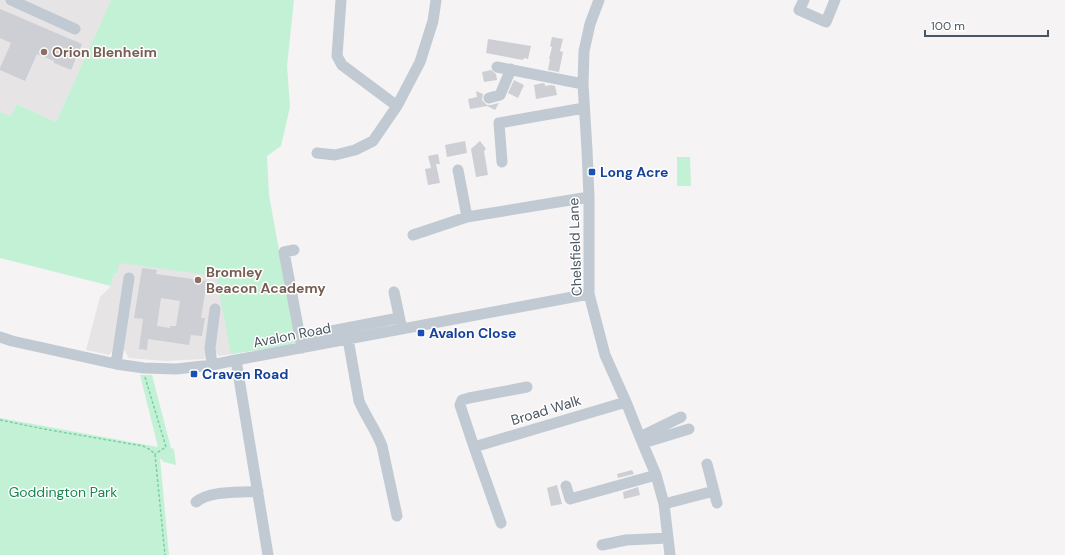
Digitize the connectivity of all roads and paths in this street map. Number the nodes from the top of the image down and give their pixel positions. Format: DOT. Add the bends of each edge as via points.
graph roads {
  1 [pos="11,0"];
  2 [pos="341,0"];
  3 [pos="436,0"];
  4 [pos="599,0"];
  5 [pos="804,0"];
  6 [pos="835,0"];
  7 [pos="75,29"];
  8 [pos="497,67"];
  9 [pos="511,69"];
  10 [pos="583,84"];
  11 [pos="489,98"];
  12 [pos="397,106"];
  13 [pos="584,108"];
  14 [pos="318,153"];
  15 [pos="502,162"];
  16 [pos="458,170"];
  17 [pos="589,197"];
  18 [pos="467,218"];
  19 [pos="413,235"];
  20 [pos="294,250"];
  21 [pos="129,278"];
  22 [pos="394,292"];
  23 [pos="589,294"];
  24 [pos="215,309"];
  25 [pos="399,318"];
  26 [pos="402,330"];
  27 [pos="0,337"];
  28 [pos="348,339"];
  29 [pos="301,343"];
  30 [pos="236,360"];
  31 [pos="116,364"];
  32 [pos="212,365"];
  33 [pos="144,372"];
  34 [pos="527,387"];
  35 [pos="626,402"];
  36 [pos="681,417"];
  37 [pos="0,420"];
  38 [pos="689,429"];
  39 [pos="641,440"];
  40 [pos="474,447"];
  41 [pos="155,454"];
  42 [pos="707,464"];
  43 [pos="656,475"];
  44 [pos="566,486"];
  45 [pos="258,491"];
  46 [pos="714,491"];
  47 [pos="196,502"];
  48 [pos="717,503"];
  49 [pos="664,504"];
  50 [pos="397,516"];
  51 [pos="501,523"];
  52 [pos="668,538"];
  53 [pos="602,545"];
  54 [pos="166,555"];
  55 [pos="268,555"];
  56 [pos="670,555"];
  1 -- 7 [label="street"];
  2 -- 12 [label="street" via="337,56 342,65"];
  3 -- 12 [label="street" via="433,21 420,62"];
  4 -- 10 [label="street, Chelsfield Lane" via="584,51"];
  5 -- 6 [label="street" via="799,10 826,22"];
  8 -- 9 [label="street"];
  9 -- 10 [label="street"];
  9 -- 11 [label="street" via="500,96"];
  10 -- 13 [label="street, Chelsfield Lane"];
  12 -- 14 [label="street" via="372,141 355,150 335,155"];
  13 -- 15 [label="street" via="499,123"];
  13 -- 17 [label="street, Chelsfield Lane"];
  16 -- 18 [label="street"];
  17 -- 18 [label="street"];
  17 -- 23 [label="street, Chelsfield Lane"];
  18 -- 19 [label="street"];
  20 -- 29 [label="street" via="284,252"];
  21 -- 31 [label="street"];
  22 -- 25 [label="street"];
  23 -- 26 [label="street, Avalon Road"];
  23 -- 35 [label="street, Chelsfield Lane" via="605,355"];
  24 -- 32 [label="street" via="210,348"];
  25 -- 26 [label="street"];
  25 -- 29 [label="street"];
  26 -- 28 [label="street, Avalon Road"];
  27 -- 31 [label="street, Avalon Road"];
  28 -- 29 [label="street, Avalon Road"];
  28 -- 50 [label="street" via="359,401 382,446"];
  29 -- 30 [label="street, Avalon Road"];
  30 -- 32 [label="street, Avalon Road"];
  30 -- 45 [label="street"];
  31 -- 32 [label="street, Avalon Road" via="144,368"];
  33 -- 41 [label="path" via="166,448"];
  34 -- 40 [label="street" via="462,400 460,405"];
  35 -- 39 [label="street, Chelsfield Lane"];
  35 -- 40 [label="street, Broad Walk"];
  36 -- 39 [label="street"];
  37 -- 41 [label="path" via="143,446"];
  38 -- 39 [label="street"];
  39 -- 43 [label="street, Chelsfield Lane"];
  40 -- 51 [label="street"];
  41 -- 54 [label="path"];
  42 -- 46 [label="street"];
  43 -- 44 [label="street" via="570,499"];
  43 -- 49 [label="street, Chelsfield Lane"];
  45 -- 47 [label="street" via="212,494"];
  45 -- 55 [label="street"];
  46 -- 48 [label="street"];
  46 -- 49 [label="street"];
  49 -- 52 [label="street, Chelsfield Lane"];
  52 -- 53 [label="street" via="626,540"];
  52 -- 56 [label="street, Chelsfield Lane"];
}
